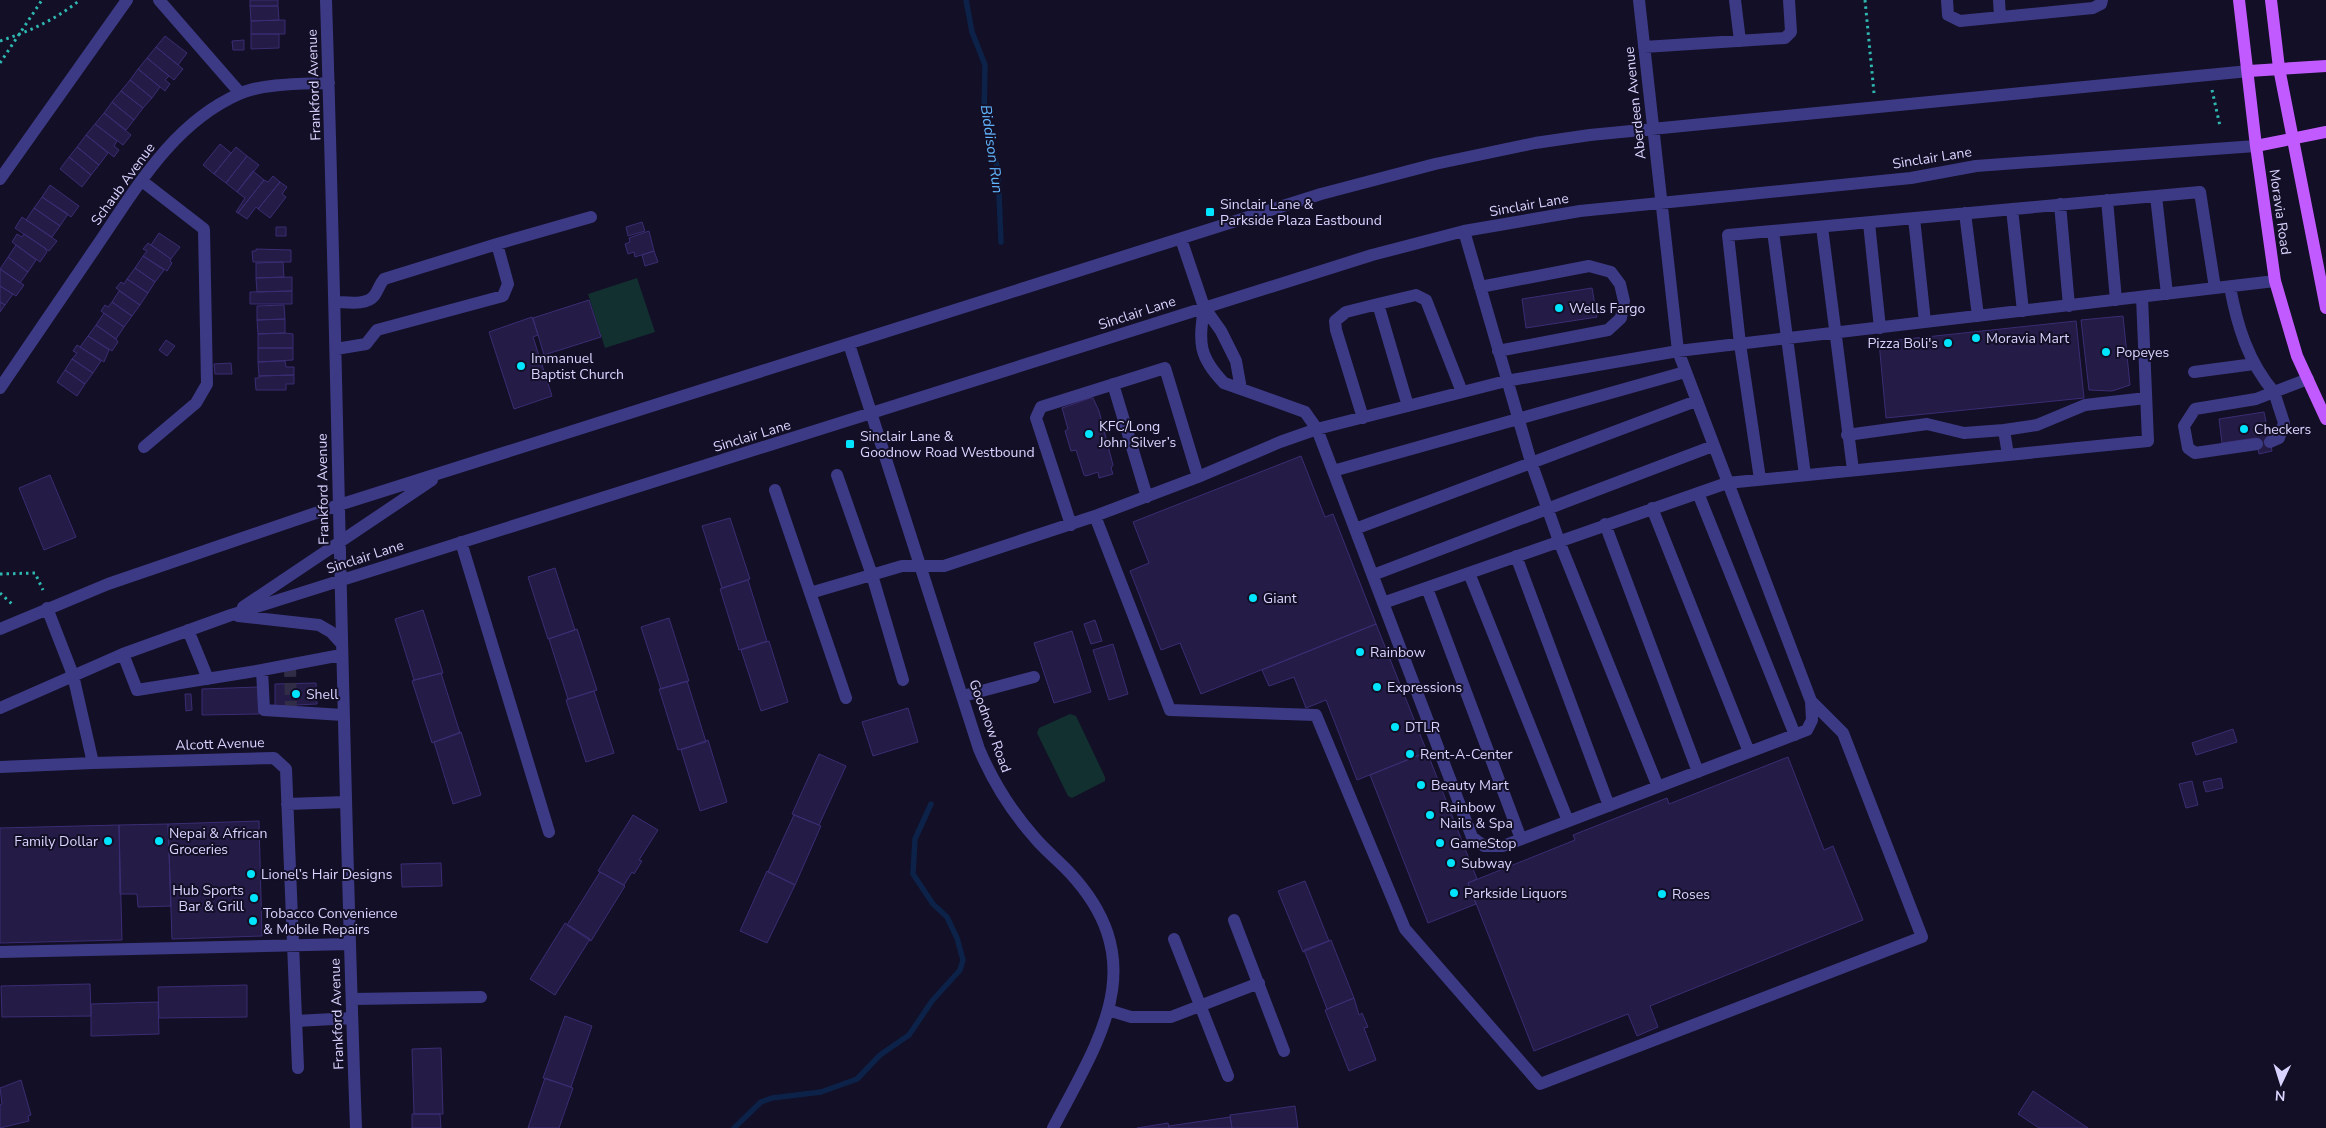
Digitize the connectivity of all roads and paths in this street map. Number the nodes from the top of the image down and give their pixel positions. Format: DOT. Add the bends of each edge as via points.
graph roads {
  1 [pos="42,0"];
  2 [pos="80,0"];
  3 [pos="127,0"];
  4 [pos="159,0"];
  5 [pos="326,0"];
  6 [pos="1638,0"];
  7 [pos="1735,0"];
  8 [pos="1789,0"];
  9 [pos="1865,0"];
  10 [pos="1947,0"];
  11 [pos="1999,0"];
  12 [pos="2102,0"];
  13 [pos="2239,0"];
  14 [pos="2270,0"];
  15 [pos="2052,6"];
  16 [pos="2000,17"];
  17 [pos="18,35"];
  18 [pos="0,41"];
  19 [pos="1740,41"];
  20 [pos="1644,47"];
  21 [pos="0,62"];
  22 [pos="2326,66"];
  23 [pos="2279,68"];
  24 [pos="2248,71"];
  25 [pos="329,83"];
  26 [pos="2211,87"];
  27 [pos="240,93"];
  28 [pos="1875,108"];
  29 [pos="2220,126"];
  30 [pos="1652,128"];
  31 [pos="2326,132"];
  32 [pos="2294,140"];
  33 [pos="2256,146"];
  34 [pos="0,179"];
  35 [pos="142,181"];
  36 [pos="2156,196"];
  37 [pos="2107,200"];
  38 [pos="1660,202"];
  39 [pos="2060,204"];
  40 [pos="2012,209"];
  41 [pos="1965,213"];
  42 [pos="591,217"];
  43 [pos="1914,218"];
  44 [pos="1869,223"];
  45 [pos="1822,227"];
  46 [pos="1464,231"];
  47 [pos="1773,231"];
  48 [pos="1181,239"];
  49 [pos="497,244"];
  50 [pos="2275,281"];
  51 [pos="1480,287"];
  52 [pos="2230,287"];
  53 [pos="2215,288"];
  54 [pos="2167,294"];
  55 [pos="2142,297"];
  56 [pos="2116,300"];
  57 [pos="336,302"];
  58 [pos="1378,304"];
  59 [pos="2069,306"];
  60 [pos="1204,307"];
  61 [pos="2326,308"];
  62 [pos="2023,311"];
  63 [pos="1978,316"];
  64 [pos="1925,322"];
  65 [pos="1880,328"];
  66 [pos="1834,333"];
  67 [pos="1787,338"];
  68 [pos="849,344"];
  69 [pos="1740,344"];
  70 [pos="336,349"];
  71 [pos="1498,351"];
  72 [pos="1678,351"];
  73 [pos="2254,364"];
  74 [pos="1684,372"];
  75 [pos="2194,372"];
  76 [pos="2308,379"];
  77 [pos="1506,380"];
  78 [pos="1113,384"];
  79 [pos="0,388"];
  80 [pos="1241,389"];
  81 [pos="1462,392"];
  82 [pos="2274,392"];
  83 [pos="2146,398"];
  84 [pos="1696,401"];
  85 [pos="1408,406"];
  86 [pos="872,414"];
  87 [pos="1363,418"];
  88 [pos="1518,419"];
  89 [pos="2326,419"];
  90 [pos="1317,429"];
  91 [pos="2004,430"];
  92 [pos="1847,435"];
  93 [pos="2270,442"];
  94 [pos="2257,444"];
  95 [pos="1713,446"];
  96 [pos="144,447"];
  97 [pos="2008,455"];
  98 [pos="1531,462"];
  99 [pos="1853,470"];
  100 [pos="1333,471"];
  101 [pos="442,472"];
  102 [pos="837,475"];
  103 [pos="1805,475"];
  104 [pos="1198,477"];
  105 [pos="1760,479"];
  106 [pos="1727,483"];
  107 [pos="775,490"];
  108 [pos="1698,493"];
  109 [pos="1146,497"];
  110 [pos="339,505"];
  111 [pos="1548,508"];
  112 [pos="1652,508"];
  113 [pos="1095,516"];
  114 [pos="1605,524"];
  115 [pos="1071,525"];
  116 [pos="1355,529"];
  117 [pos="1559,541"];
  118 [pos="339,542"];
  119 [pos="461,542"];
  120 [pos="1516,556"];
  121 [pos="921,564"];
  122 [pos="1469,573"];
  123 [pos="0,574"];
  124 [pos="1373,575"];
  125 [pos="872,576"];
  126 [pos="340,580"];
  127 [pos="1427,588"];
  128 [pos="43,590"];
  129 [pos="0,593"];
  130 [pos="810,593"];
  131 [pos="1383,603"];
  132 [pos="12,604"];
  133 [pos="47,608"];
  134 [pos="231,615"];
  135 [pos="0,629"];
  136 [pos="188,630"];
  137 [pos="341,649"];
  138 [pos="123,654"];
  139 [pos="262,670"];
  140 [pos="73,675"];
  141 [pos="1034,677"];
  142 [pos="208,678"];
  143 [pos="904,680"];
  144 [pos="963,696"];
  145 [pos="846,698"];
  146 [pos="1811,702"];
  147 [pos="0,708"];
  148 [pos="343,715"];
  149 [pos="1795,735"];
  150 [pos="1750,752"];
  151 [pos="93,763"];
  152 [pos="0,768"];
  153 [pos="1698,772"];
  154 [pos="1658,787"];
  155 [pos="346,802"];
  156 [pos="287,804"];
  157 [pos="1609,806"];
  158 [pos="1568,821"];
  159 [pos="549,832"];
  160 [pos="1521,840"];
  161 [pos="1234,920"];
  162 [pos="1174,939"];
  163 [pos="350,944"];
  164 [pos="293,945"];
  165 [pos="0,952"];
  166 [pos="1259,983"];
  167 [pos="481,997"];
  168 [pos="352,1000"];
  169 [pos="1201,1005"];
  170 [pos="1108,1010"];
  171 [pos="352,1018"];
  172 [pos="296,1021"];
  173 [pos="1284,1051"];
  174 [pos="298,1068"];
  175 [pos="1228,1076"];
  176 [pos="356,1128"];
  177 [pos="1053,1128"];
  1 -- 17 [label="path"];
  2 -- 17 [label="path" via="52,20"];
  3 -- 34 [label="street"];
  4 -- 27 [label="street"];
  5 -- 25 [label="street, Frankford Avenue"];
  6 -- 20 [label="street, Aberdeen Avenue"];
  7 -- 19 [label="street"];
  8 -- 19 [label="street" via="1791,32 1785,38"];
  9 -- 28 [label="path"];
  10 -- 16 [label="street" via="1948,15 1960,21"];
  11 -- 16 [label="street"];
  12 -- 15 [label="street" via="2093,8"];
  13 -- 24 [label="main road, Moravia Road"];
  14 -- 23 [label="main road, Moravia Road"];
  15 -- 16 [label="street"];
  17 -- 18 [label="path"];
  17 -- 21 [label="path"];
  19 -- 20 [label="street"];
  20 -- 30 [label="street, Aberdeen Avenue"];
  22 -- 23 [label="main road"];
  23 -- 24 [label="main road"];
  23 -- 32 [label="main road, Moravia Road"];
  24 -- 28 [label="street"];
  24 -- 33 [label="main road, Moravia Road"];
  25 -- 27 [label="street, Schaub Avenue" via="284,85"];
  25 -- 57 [label="street, Frankford Avenue"];
  26 -- 29 [label="path"];
  27 -- 35 [label="street, Schaub Avenue" via="194,121"];
  28 -- 30 [label="street"];
  30 -- 38 [label="street, Aberdeen Avenue"];
  30 -- 48 [label="street" via="1535,143 1435,164 1321,194"];
  31 -- 32 [label="main road, Sinclair Lane"];
  32 -- 33 [label="main road, Sinclair Lane"];
  32 -- 61 [label="main road, Moravia Road"];
  33 -- 38 [label="street, Sinclair Lane" via="1976,166 1911,178"];
  33 -- 50 [label="main road, Moravia Road"];
  35 -- 79 [label="street, Schaub Avenue"];
  35 -- 96 [label="street" via="204,229 207,384 196,403"];
  36 -- 37 [label="street"];
  36 -- 53 [label="street" via="2200,192"];
  36 -- 54 [label="street"];
  37 -- 39 [label="street"];
  37 -- 56 [label="street"];
  38 -- 46 [label="street, Sinclair Lane" via="1580,211"];
  38 -- 72 [label="street, Aberdeen Avenue"];
  39 -- 40 [label="street"];
  39 -- 59 [label="street"];
  40 -- 41 [label="street"];
  40 -- 62 [label="street"];
  41 -- 43 [label="street"];
  41 -- 63 [label="street"];
  42 -- 49 [label="street"];
  43 -- 44 [label="street"];
  43 -- 64 [label="street"];
  44 -- 45 [label="street"];
  44 -- 65 [label="street"];
  45 -- 47 [label="street"];
  45 -- 66 [label="street"];
  46 -- 51 [label="street"];
  46 -- 60 [label="street, Sinclair Lane" via="1372,255"];
  47 -- 67 [label="street"];
  47 -- 69 [label="street" via="1728,235"];
  48 -- 60 [label="street"];
  48 -- 68 [label="street"];
  49 -- 57 [label="street" via="384,280 373,297 364,302"];
  49 -- 70 [label="street" via="508,284 503,296 377,330 366,344"];
  50 -- 52 [label="street"];
  50 -- 76 [label="main road, Moravia Road" via="2297,356"];
  51 -- 71 [label="street"];
  51 -- 71 [label="street" via="1588,266 1611,272 1620,284 1624,301 1621,318 1608,330"];
  52 -- 53 [label="street"];
  52 -- 73 [label="street" via="2236,315"];
  53 -- 54 [label="street"];
  54 -- 55 [label="street"];
  55 -- 56 [label="street"];
  55 -- 83 [label="street"];
  56 -- 59 [label="street"];
  57 -- 70 [label="street, Frankford Avenue"];
  58 -- 81 [label="street" via="1416,295 1426,300"];
  58 -- 85 [label="street"];
  58 -- 87 [label="street" via="1346,312 1335,322"];
  59 -- 62 [label="street"];
  60 -- 80 [label="street" via="1236,361"];
  60 -- 80 [label="street" via="1200,339 1206,360 1224,383"];
  60 -- 86 [label="street, Sinclair Lane"];
  62 -- 63 [label="street"];
  63 -- 64 [label="street"];
  64 -- 65 [label="street"];
  65 -- 66 [label="street"];
  66 -- 67 [label="street"];
  66 -- 92 [label="street"];
  67 -- 69 [label="street"];
  67 -- 103 [label="street"];
  68 -- 86 [label="street, Goodnow Road"];
  68 -- 101 [label="street"];
  69 -- 72 [label="street"];
  69 -- 105 [label="street"];
  70 -- 110 [label="street, Frankford Avenue"];
  71 -- 77 [label="street"];
  72 -- 74 [label="street, Aberdeen Avenue"];
  72 -- 77 [label="street"];
  73 -- 75 [label="street"];
  73 -- 82 [label="street"];
  74 -- 84 [label="street, Aberdeen Avenue"];
  74 -- 88 [label="street"];
  76 -- 82 [label="street"];
  76 -- 89 [label="main road, Moravia Road"];
  77 -- 81 [label="street"];
  77 -- 88 [label="street"];
  78 -- 104 [label="street" via="1165,368"];
  78 -- 109 [label="street"];
  78 -- 115 [label="street" via="1041,407 1036,418"];
  80 -- 90 [label="street" via="1305,412"];
  81 -- 85 [label="street"];
  82 -- 93 [label="street" via="2284,423 2279,438"];
  82 -- 94 [label="street" via="2256,399 2195,409 2184,426 2188,448 2195,453"];
  83 -- 91 [label="street" via="2085,405 2037,426"];
  83 -- 97 [label="street" via="2148,442"];
  84 -- 95 [label="street, Aberdeen Avenue"];
  84 -- 98 [label="street"];
  85 -- 87 [label="street"];
  86 -- 119 [label="street, Sinclair Lane"];
  86 -- 121 [label="street, Goodnow Road"];
  87 -- 90 [label="street"];
  88 -- 98 [label="street"];
  88 -- 100 [label="street"];
  90 -- 100 [label="street"];
  90 -- 104 [label="street"];
  91 -- 92 [label="street" via="1964,433 1927,424"];
  91 -- 97 [label="street"];
  92 -- 99 [label="street"];
  95 -- 106 [label="street, Aberdeen Avenue"];
  95 -- 111 [label="street"];
  97 -- 99 [label="street"];
  98 -- 111 [label="street"];
  98 -- 116 [label="street"];
  99 -- 103 [label="street"];
  100 -- 116 [label="street"];
  101 -- 110 [label="street"];
  101 -- 118 [label="street"];
  102 -- 125 [label="street"];
  103 -- 105 [label="street"];
  104 -- 109 [label="street"];
  105 -- 106 [label="street"];
  106 -- 108 [label="street"];
  106 -- 146 [label="street, Aberdeen Avenue"];
  107 -- 130 [label="street"];
  108 -- 112 [label="street"];
  108 -- 149 [label="street"];
  109 -- 113 [label="street"];
  110 -- 118 [label="street, Frankford Avenue"];
  110 -- 133 [label="street" via="168,562"];
  111 -- 117 [label="street"];
  111 -- 124 [label="street"];
  112 -- 114 [label="street"];
  112 -- 150 [label="street"];
  113 -- 115 [label="street"];
  113 -- 146 [label="street" via="1170,710 1316,715 1405,929 1540,1084 1922,937 1843,733"];
  114 -- 117 [label="street"];
  114 -- 153 [label="street"];
  115 -- 121 [label="street" via="944,566"];
  116 -- 124 [label="street"];
  117 -- 120 [label="street"];
  117 -- 154 [label="street"];
  118 -- 126 [label="street, Frankford Avenue"];
  118 -- 134 [label="street"];
  119 -- 126 [label="street, Sinclair Lane"];
  119 -- 159 [label="street"];
  120 -- 122 [label="street"];
  120 -- 157 [label="street"];
  121 -- 125 [label="street" via="902,566"];
  121 -- 144 [label="street, Goodnow Road"];
  122 -- 127 [label="street"];
  122 -- 158 [label="street"];
  123 -- 128 [label="path" via="35,572"];
  124 -- 131 [label="street"];
  125 -- 130 [label="street"];
  125 -- 143 [label="street"];
  126 -- 134 [label="street, Sinclair Lane"];
  126 -- 137 [label="street, Frankford Avenue"];
  127 -- 131 [label="street"];
  127 -- 160 [label="street"];
  129 -- 132 [label="path"];
  130 -- 145 [label="street"];
  131 -- 160 [label="street" via="1472,837 1484,846 1494,847"];
  133 -- 135 [label="street"];
  133 -- 140 [label="street"];
  134 -- 136 [label="street, Sinclair Lane"];
  134 -- 137 [label="street" via="319,625 331,632"];
  136 -- 138 [label="street, Sinclair Lane"];
  136 -- 142 [label="street"];
  137 -- 139 [label="street"];
  137 -- 148 [label="street, Frankford Avenue"];
  138 -- 140 [label="street, Sinclair Lane"];
  138 -- 142 [label="street" via="137,690"];
  139 -- 142 [label="street"];
  139 -- 148 [label="street" via="264,710"];
  140 -- 147 [label="street, Sinclair Lane"];
  140 -- 151 [label="street"];
  141 -- 144 [label="street"];
  144 -- 170 [label="street, Goodnow Road" via="990,776 1009,808 1087,892 1107,927 1113,954"];
  146 -- 149 [label="street" via="1812,720 1806,730"];
  148 -- 155 [label="street, Frankford Avenue"];
  149 -- 150 [label="street"];
  150 -- 153 [label="street"];
  151 -- 152 [label="street, Alcott Avenue"];
  151 -- 156 [label="street, Alcott Avenue" via="274,758 286,769"];
  153 -- 154 [label="street"];
  154 -- 157 [label="street"];
  155 -- 156 [label="street"];
  155 -- 163 [label="street, Frankford Avenue"];
  156 -- 164 [label="street, Alcott Avenue"];
  157 -- 158 [label="street"];
  158 -- 160 [label="street"];
  161 -- 166 [label="street"];
  162 -- 169 [label="street"];
  163 -- 164 [label="street"];
  163 -- 168 [label="street, Frankford Avenue"];
  164 -- 165 [label="street"];
  164 -- 172 [label="street, Alcott Avenue"];
  166 -- 169 [label="street"];
  166 -- 173 [label="street"];
  167 -- 168 [label="street"];
  168 -- 171 [label="street, Frankford Avenue"];
  169 -- 170 [label="street" via="1171,1017 1131,1017"];
  169 -- 175 [label="street"];
  170 -- 177 [label="street, Goodnow Road" via="1097,1044"];
  171 -- 172 [label="street"];
  171 -- 176 [label="street, Frankford Avenue"];
  172 -- 174 [label="street, Alcott Avenue"];
}
